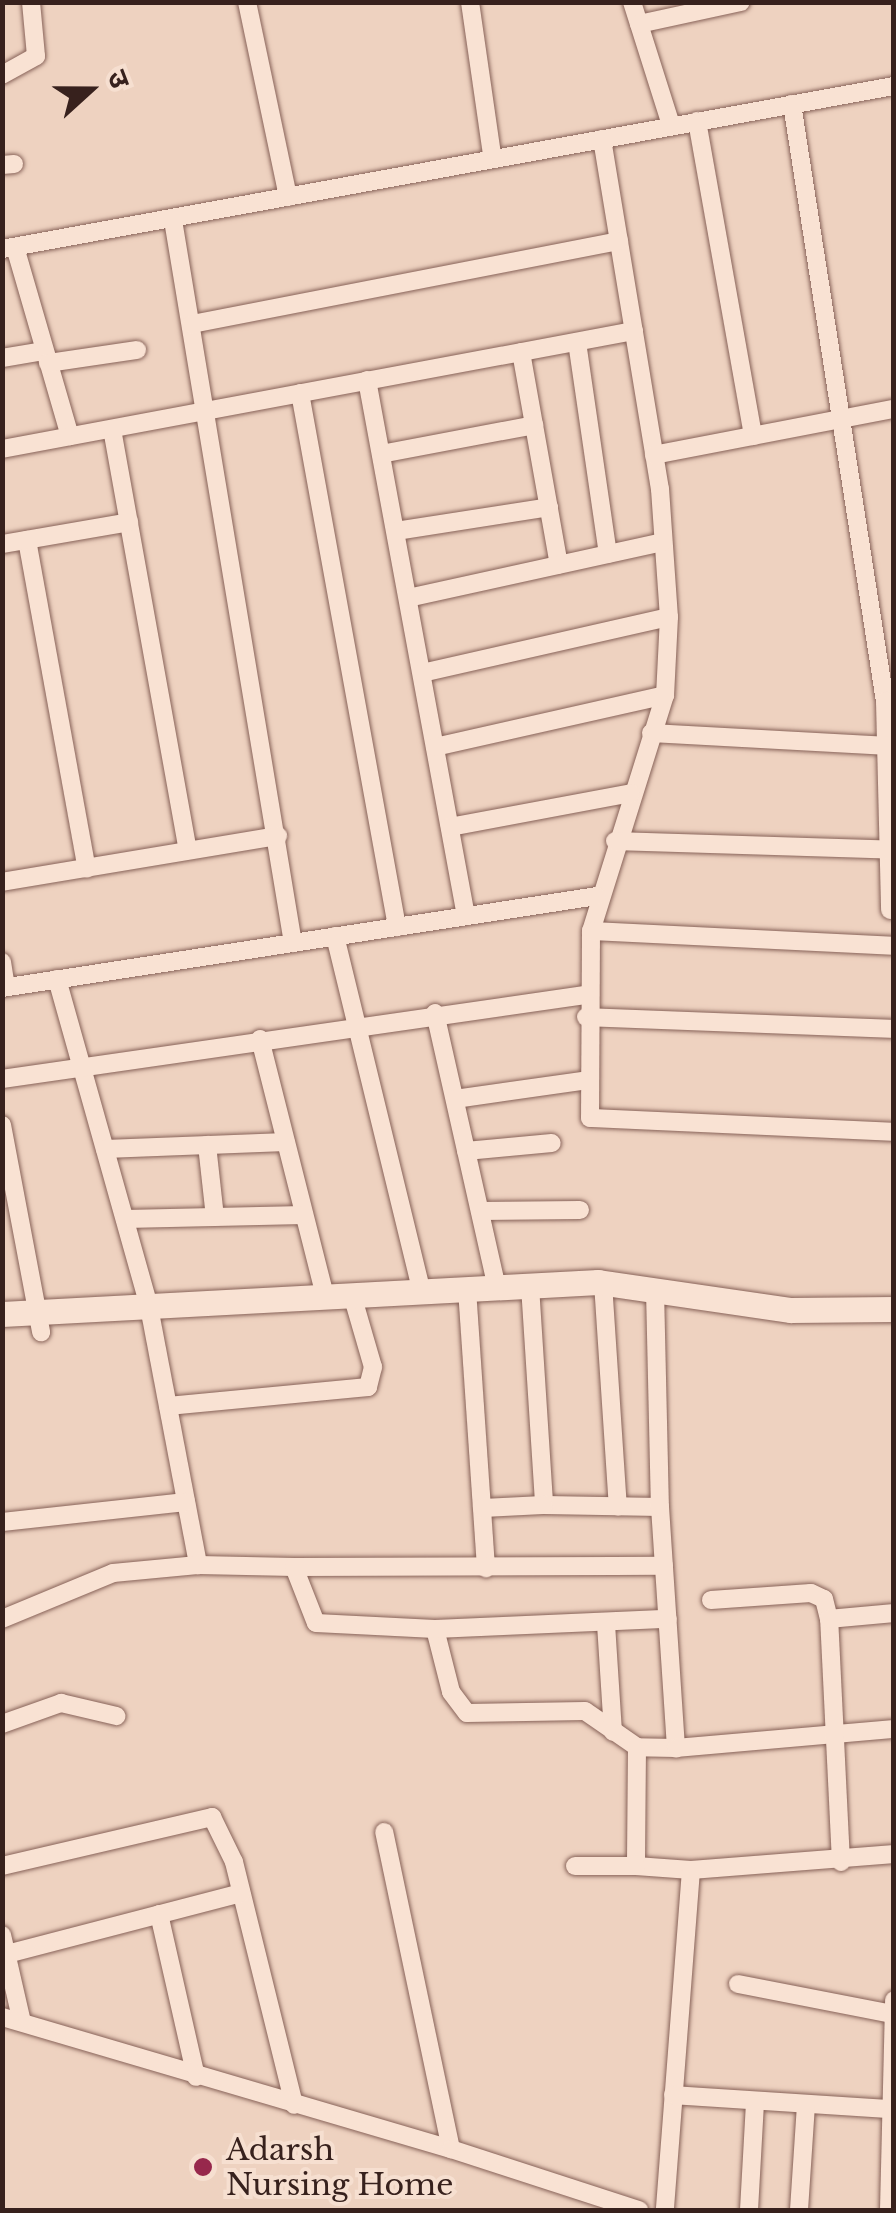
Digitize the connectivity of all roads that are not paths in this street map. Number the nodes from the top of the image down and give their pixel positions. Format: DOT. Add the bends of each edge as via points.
graph roads {
  1 [pos="31,2"];
  2 [pos="247,2"];
  3 [pos="470,2"];
  4 [pos="632,2"];
  5 [pos="740,2"];
  6 [pos="639,24"];
  7 [pos="2,75"];
  8 [pos="893,91"];
  9 [pos="792,104"];
  10 [pos="697,121"];
  11 [pos="671,126"];
  12 [pos="602,139"];
  13 [pos="492,154"];
  14 [pos="288,196"];
  15 [pos="172,220"];
  16 [pos="619,241"];
  17 [pos="9,248"];
  18 [pos="192,324"];
  19 [pos="634,331"];
  20 [pos="576,342"];
  21 [pos="137,350"];
  22 [pos="521,352"];
  23 [pos="46,357"];
  24 [pos="2,358"];
  25 [pos="367,380"];
  26 [pos="300,393"];
  27 [pos="894,409"];
  28 [pos="208,410"];
  29 [pos="845,418"];
  30 [pos="534,424"];
  31 [pos="112,429"];
  32 [pos="70,436"];
  33 [pos="753,436"];
  34 [pos="2,449"];
  35 [pos="381,454"];
  36 [pos="654,455"];
  37 [pos="549,507"];
  38 [pos="129,522"];
  39 [pos="396,532"];
  40 [pos="27,540"];
  41 [pos="663,542"];
  42 [pos="2,544"];
  43 [pos="608,554"];
  44 [pos="559,565"];
  45 [pos="408,598"];
  46 [pos="669,617"];
  47 [pos="422,673"];
  48 [pos="665,695"];
  49 [pos="651,732"];
  50 [pos="892,746"];
  51 [pos="435,747"];
  52 [pos="631,793"];
  53 [pos="450,828"];
  54 [pos="278,836"];
  55 [pos="615,841"];
  56 [pos="188,850"];
  57 [pos="892,850"];
  58 [pos="87,868"];
  59 [pos="2,882"];
  60 [pos="597,896"];
  61 [pos="890,910"];
  62 [pos="466,916"];
  63 [pos="396,927"];
  64 [pos="591,931"];
  65 [pos="335,936"];
  66 [pos="293,942"];
  67 [pos="894,946"];
  68 [pos="2,962"];
  69 [pos="57,979"];
  70 [pos="4,987"];
  71 [pos="585,995"];
  72 [pos="434,1012"];
  73 [pos="586,1017"];
  74 [pos="356,1025"];
  75 [pos="894,1029"];
  76 [pos="260,1039"];
  77 [pos="82,1066"];
  78 [pos="2,1080"];
  79 [pos="588,1080"];
  80 [pos="454,1099"];
  81 [pos="2,1125"];
  82 [pos="894,1132"];
  83 [pos="286,1142"];
  84 [pos="552,1143"];
  85 [pos="206,1145"];
  86 [pos="105,1149"];
  87 [pos="466,1150"];
  88 [pos="580,1210"];
  89 [pos="480,1211"];
  90 [pos="304,1215"];
  91 [pos="216,1217"];
  92 [pos="11,1219"];
  93 [pos="124,1219"];
  94 [pos="603,1283"];
  95 [pos="530,1286"];
  96 [pos="497,1288"];
  97 [pos="467,1289"];
  98 [pos="655,1290"];
  99 [pos="422,1292"];
  100 [pos="353,1298"];
  101 [pos="326,1300"];
  102 [pos="149,1307"];
  103 [pos="894,1309"];
  104 [pos="2,1314"];
  105 [pos="39,1320"];
  106 [pos="168,1406"];
  107 [pos="186,1502"];
  108 [pos="544,1505"];
  109 [pos="618,1506"];
  110 [pos="660,1507"];
  111 [pos="482,1508"];
  112 [pos="2,1522"];
  113 [pos="198,1565"];
  114 [pos="664,1566"];
  115 [pos="294,1567"];
  116 [pos="486,1568"];
  117 [pos="711,1600"];
  118 [pos="894,1613"];
  119 [pos="668,1619"];
  120 [pos="828,1619"];
  121 [pos="2,1620"];
  122 [pos="606,1624"];
  123 [pos="435,1629"];
  124 [pos="116,1716"];
  125 [pos="2,1724"];
  126 [pos="894,1730"];
  127 [pos="613,1732"];
  128 [pos="837,1734"];
  129 [pos="637,1747"];
  130 [pos="676,1748"];
  131 [pos="384,1832"];
  132 [pos="894,1854"];
  133 [pos="841,1862"];
  134 [pos="2,1866"];
  135 [pos="575,1866"];
  136 [pos="636,1866"];
  137 [pos="691,1870"];
  138 [pos="241,1893"];
  139 [pos="159,1914"];
  140 [pos="5,1944"];
  141 [pos="738,1984"];
  142 [pos="894,2000"];
  143 [pos="893,2014"];
  144 [pos="12,2018"];
  145 [pos="196,2077"];
  146 [pos="674,2095"];
  147 [pos="755,2102"];
  148 [pos="806,2104"];
  149 [pos="294,2105"];
  150 [pos="891,2110"];
  151 [pos="451,2149"];
  152 [pos="639,2210"];
  153 [pos="665,2210"];
  154 [pos="749,2210"];
  155 [pos="799,2210"];
  156 [pos="889,2210"];
  1 -- 7 [label="street" via="36,56"];
  2 -- 14 [label="street"];
  3 -- 13 [label="street"];
  4 -- 6 [label="street"];
  5 -- 6 [label="street"];
  6 -- 11 [label="street"];
  8 -- 9 [label="street"];
  9 -- 10 [label="street"];
  9 -- 29 [label="street"];
  10 -- 11 [label="street"];
  10 -- 33 [label="street"];
  11 -- 12 [label="street"];
  12 -- 13 [label="street"];
  12 -- 16 [label="street"];
  13 -- 14 [label="street"];
  14 -- 15 [label="street"];
  15 -- 17 [label="street"];
  15 -- 18 [label="street"];
  16 -- 18 [label="street"];
  16 -- 19 [label="street"];
  17 -- 23 [label="street"];
  18 -- 28 [label="street"];
  19 -- 20 [label="street"];
  19 -- 36 [label="street"];
  20 -- 22 [label="street"];
  20 -- 43 [label="street"];
  21 -- 23 [label="street"];
  22 -- 25 [label="street"];
  22 -- 30 [label="street"];
  23 -- 24 [label="street"];
  23 -- 32 [label="street"];
  25 -- 26 [label="street"];
  25 -- 35 [label="street"];
  26 -- 28 [label="street"];
  26 -- 63 [label="street"];
  27 -- 29 [label="street"];
  28 -- 31 [label="street"];
  28 -- 54 [label="street"];
  29 -- 33 [label="street"];
  29 -- 50 [label="street"];
  30 -- 35 [label="street"];
  30 -- 37 [label="street"];
  31 -- 32 [label="street"];
  31 -- 38 [label="street"];
  32 -- 34 [label="street"];
  33 -- 36 [label="street"];
  35 -- 39 [label="street"];
  36 -- 41 [label="street"];
  37 -- 39 [label="street"];
  37 -- 44 [label="street"];
  38 -- 40 [label="street"];
  38 -- 56 [label="street"];
  39 -- 45 [label="street"];
  40 -- 42 [label="street"];
  40 -- 58 [label="street"];
  41 -- 43 [label="street"];
  41 -- 46 [label="street"];
  43 -- 44 [label="street"];
  44 -- 45 [label="street"];
  45 -- 47 [label="street"];
  46 -- 47 [label="street"];
  46 -- 48 [label="street"];
  47 -- 51 [label="street"];
  48 -- 49 [label="street"];
  48 -- 51 [label="street"];
  49 -- 50 [label="street"];
  49 -- 52 [label="street"];
  50 -- 57 [label="street"];
  51 -- 53 [label="street"];
  52 -- 53 [label="street"];
  52 -- 55 [label="street"];
  53 -- 62 [label="street"];
  54 -- 56 [label="street"];
  54 -- 66 [label="street"];
  55 -- 57 [label="street"];
  55 -- 60 [label="street"];
  56 -- 58 [label="street"];
  57 -- 61 [label="street"];
  58 -- 59 [label="street"];
  60 -- 62 [label="street"];
  60 -- 64 [label="street"];
  62 -- 63 [label="street"];
  63 -- 65 [label="street"];
  64 -- 67 [label="street"];
  64 -- 71 [label="street"];
  65 -- 66 [label="street"];
  65 -- 74 [label="street"];
  66 -- 69 [label="street"];
  68 -- 70 [label="street"];
  69 -- 70 [label="street"];
  69 -- 77 [label="street"];
  71 -- 72 [label="street"];
  71 -- 73 [label="street"];
  72 -- 74 [label="street"];
  72 -- 80 [label="street"];
  73 -- 75 [label="street"];
  73 -- 79 [label="street"];
  74 -- 76 [label="street"];
  74 -- 99 [label="street"];
  76 -- 77 [label="street"];
  76 -- 83 [label="street"];
  77 -- 78 [label="street"];
  77 -- 86 [label="street"];
  79 -- 80 [label="street"];
  79 -- 82 [label="street" via="590,1118"];
  80 -- 87 [label="street"];
  81 -- 92 [label="street"];
  83 -- 85 [label="street"];
  83 -- 90 [label="street"];
  84 -- 87 [label="street"];
  85 -- 86 [label="street"];
  85 -- 91 [label="street"];
  86 -- 93 [label="street"];
  87 -- 89 [label="street"];
  88 -- 89 [label="street"];
  89 -- 96 [label="street"];
  90 -- 91 [label="street"];
  90 -- 101 [label="street"];
  91 -- 93 [label="street"];
  92 -- 105 [label="street"];
  93 -- 102 [label="street"];
  94 -- 95 [label="street"];
  94 -- 98 [label="street"];
  94 -- 109 [label="street"];
  95 -- 96 [label="street"];
  95 -- 108 [label="street"];
  96 -- 97 [label="street"];
  97 -- 99 [label="street"];
  97 -- 111 [label="street"];
  98 -- 103 [label="street" via="791,1310"];
  98 -- 110 [label="street"];
  99 -- 100 [label="street"];
  100 -- 101 [label="street"];
  100 -- 106 [label="street" via="373,1367 368,1387"];
  101 -- 102 [label="street"];
  102 -- 105 [label="street"];
  102 -- 106 [label="street"];
  104 -- 105 [label="street"];
  106 -- 107 [label="street"];
  107 -- 112 [label="street"];
  107 -- 113 [label="street"];
  108 -- 109 [label="street"];
  108 -- 111 [label="street"];
  109 -- 110 [label="street"];
  110 -- 114 [label="street"];
  111 -- 116 [label="street"];
  113 -- 115 [label="street"];
  113 -- 121 [label="street" via="113,1573"];
  114 -- 116 [label="street"];
  114 -- 119 [label="street"];
  115 -- 116 [label="street"];
  115 -- 123 [label="street" via="316,1623"];
  117 -- 120 [label="street" via="811,1593 824,1599"];
  118 -- 120 [label="street"];
  119 -- 122 [label="street"];
  119 -- 130 [label="street"];
  120 -- 128 [label="street"];
  122 -- 123 [label="street"];
  122 -- 127 [label="street"];
  123 -- 127 [label="street" via="451,1692 466,1713 585,1711"];
  124 -- 125 [label="street" via="61,1703"];
  126 -- 128 [label="street"];
  127 -- 129 [label="street"];
  128 -- 130 [label="street"];
  128 -- 133 [label="street"];
  129 -- 130 [label="street"];
  129 -- 136 [label="street"];
  131 -- 151 [label="street"];
  132 -- 133 [label="street"];
  133 -- 137 [label="street"];
  134 -- 138 [label="street" via="204,1814 219,1826"];
  135 -- 136 [label="street"];
  136 -- 137 [label="street"];
  137 -- 146 [label="street"];
  138 -- 139 [label="street"];
  138 -- 149 [label="street"];
  139 -- 140 [label="street"];
  139 -- 145 [label="street"];
  140 -- 144 [label="street"];
  141 -- 143 [label="street"];
  142 -- 143 [label="street"];
  143 -- 150 [label="street"];
  144 -- 145 [label="street"];
  145 -- 149 [label="street"];
  146 -- 147 [label="street"];
  146 -- 153 [label="street"];
  147 -- 148 [label="street"];
  147 -- 154 [label="street"];
  148 -- 150 [label="street"];
  148 -- 155 [label="street"];
  149 -- 151 [label="street"];
  150 -- 156 [label="street"];
  151 -- 152 [label="street"];
}
